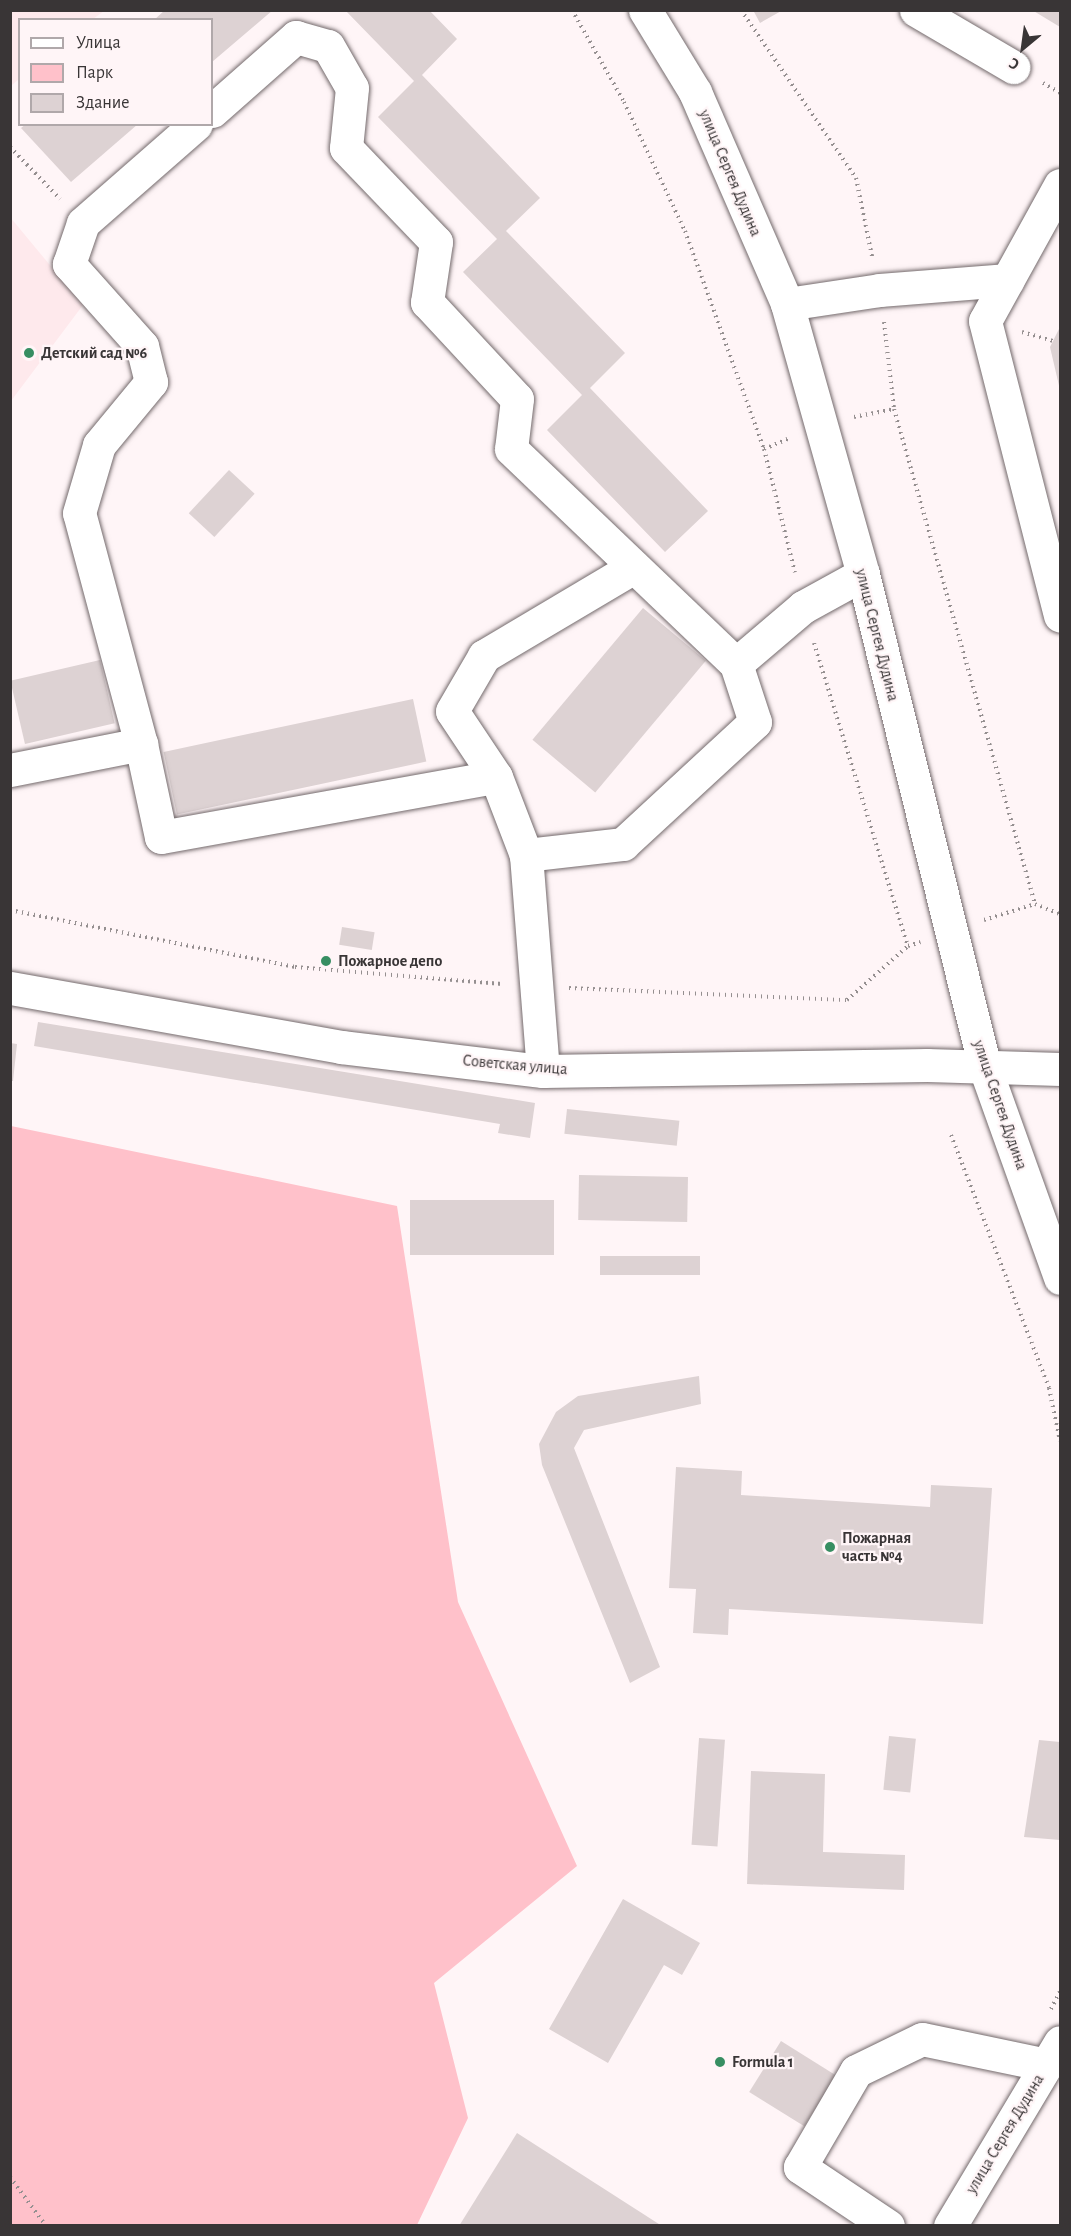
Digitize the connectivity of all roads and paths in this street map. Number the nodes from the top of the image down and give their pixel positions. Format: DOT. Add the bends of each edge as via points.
graph roads {
  1 [pos="572,10"];
  2 [pos="645,10"];
  3 [pos="741,10"];
  4 [pos="916,10"];
  5 [pos="1013,67"];
  6 [pos="213,110"];
  7 [pos="194,126"];
  8 [pos="10,147"];
  9 [pos="1060,185"];
  10 [pos="83,223"];
  11 [pos="1008,280"];
  12 [pos="880,290"];
  13 [pos="787,304"];
  14 [pos="634,567"];
  15 [pos="863,574"];
  16 [pos="803,607"];
  17 [pos="1060,616"];
  18 [pos="736,664"];
  19 [pos="141,744"];
  20 [pos="10,770"];
  21 [pos="496,777"];
  22 [pos="526,855"];
  23 [pos="1035,904"];
  24 [pos="10,910"];
  25 [pos="1060,914"];
  26 [pos="949,930"];
  27 [pos="908,946"];
  28 [pos="536,986"];
  29 [pos="10,988"];
  30 [pos="985,1068"];
  31 [pos="1060,1069"];
  32 [pos="543,1071"];
  33 [pos="951,1135"];
  34 [pos="1060,1278"];
  35 [pos="1060,1441"];
  36 [pos="1053,2054"];
  37 [pos="10,2177"];
  38 [pos="46,2226"];
  39 [pos="888,2226"];
  40 [pos="950,2226"];
  1 -- 16 [label="path" via="624,102 685,231 764,448"];
  2 -- 13 [label="street, улица Сергея Дудина" via="695,92"];
  3 -- 12 [label="path" via="856,178"];
  4 -- 5 [label="street"];
  6 -- 14 [label="street" via="296,38 328,46 352,88 346,148 436,242 427,302 517,399 511,449"];
  7 -- 10 [label="street"];
  8 -- 10 [label="path"];
  9 -- 11 [label="street"];
  10 -- 19 [label="street" via="69,264 142,346 151,382 99,445 79,513"];
  11 -- 12 [label="street"];
  11 -- 17 [label="street" via="985,321"];
  12 -- 13 [label="street"];
  12 -- 23 [label="path" via="894,409"];
  13 -- 15 [label="street, улица Сергея Дудина"];
  14 -- 18 [label="street"];
  14 -- 21 [label="street" via="484,656 452,711"];
  15 -- 16 [label="street"];
  15 -- 26 [label="street, улица Сергея Дудина"];
  16 -- 18 [label="street"];
  16 -- 27 [label="path"];
  18 -- 22 [label="street" via="755,722 623,844"];
  19 -- 20 [label="street"];
  19 -- 21 [label="street" via="161,837"];
  21 -- 22 [label="street"];
  22 -- 28 [label="street"];
  23 -- 25 [label="path"];
  23 -- 26 [label="path"];
  24 -- 28 [label="path" via="295,966"];
  26 -- 27 [label="path"];
  26 -- 30 [label="street, улица Сергея Дудина"];
  27 -- 28 [label="path" via="847,1000"];
  28 -- 32 [label="street"];
  29 -- 32 [label="street, Советская улица" via="341,1047"];
  30 -- 31 [label="street, Советская улица"];
  30 -- 32 [label="street, Советская улица" via="927,1065"];
  30 -- 34 [label="street, улица Сергея Дудина"];
  33 -- 35 [label="path" via="1049,1388"];
  36 -- 39 [label="street" via="922,2039 856,2071 800,2167"];
  36 -- 40 [label="street, улица Сергея Дудина"];
  37 -- 38 [label="path"];
}
